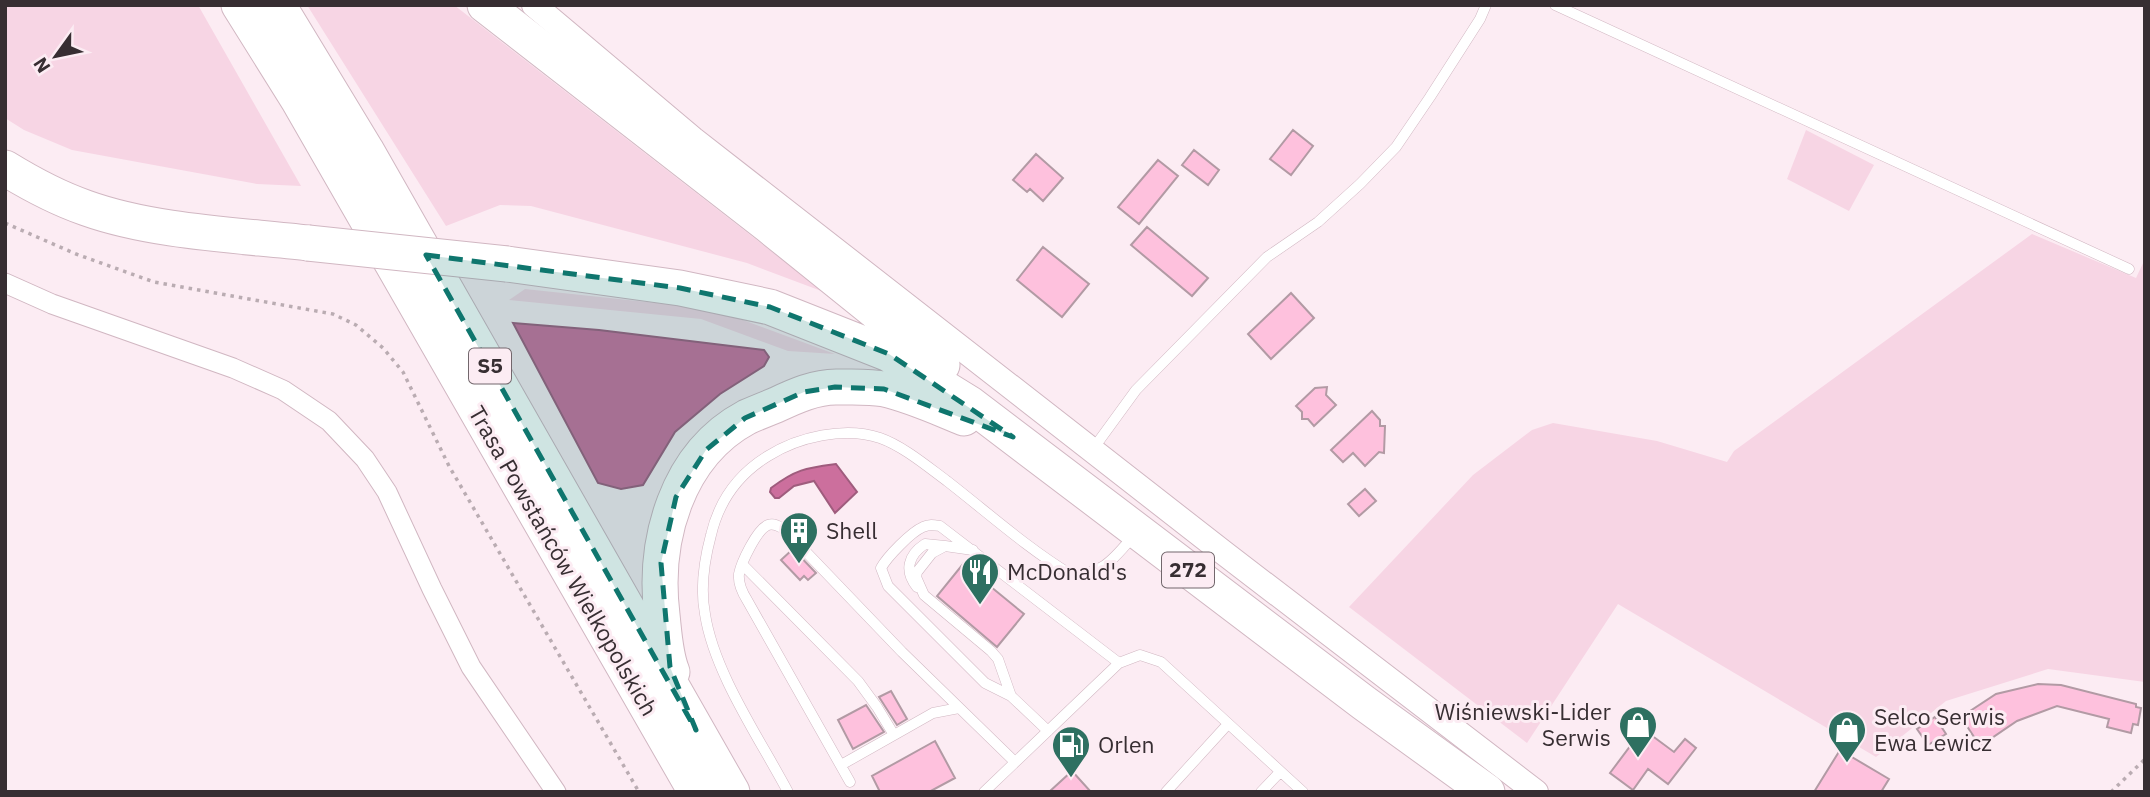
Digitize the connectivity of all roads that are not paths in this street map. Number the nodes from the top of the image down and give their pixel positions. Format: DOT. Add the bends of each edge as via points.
graph roads {
  1 [pos="239,5"];
  2 [pos="278,5"];
  3 [pos="485,5"];
  4 [pos="534,5"];
  5 [pos="1486,5"];
  6 [pos="1555,5"];
  7 [pos="5,168"];
  8 [pos="2129,269"];
  9 [pos="5,284"];
  10 [pos="1013,437"];
  11 [pos="1092,450"];
  12 [pos="1137,531"];
  13 [pos="973,550"];
  14 [pos="742,564"];
  15 [pos="1119,663"];
  16 [pos="1011,696"];
  17 [pos="959,708"];
  18 [pos="1228,724"];
  19 [pos="696,730"];
  20 [pos="1048,731"];
  21 [pos="894,735"];
  22 [pos="1015,762"];
  23 [pos="841,765"];
  24 [pos="1280,772"];
  25 [pos="850,782"];
  26 [pos="556,792"];
  27 [pos="696,792"];
  28 [pos="732,792"];
  29 [pos="788,792"];
  30 [pos="984,792"];
  31 [pos="1166,792"];
  32 [pos="1261,792"];
  33 [pos="1303,792"];
  34 [pos="1487,792"];
  35 [pos="1536,792"];
  1 -- 27 [label="highway, Trasa Powstańców Wielkopolskich / S5" via="299,101"];
  2 -- 19 [label="highway, Trasa Powstańców Wielkopolskich / S5"];
  3 -- 10 [label="highway" via="981,396"];
  4 -- 11 [label="street" via="694,139"];
  5 -- 11 [label="lane" via="1396,147 1318,222 1267,257 1136,390"];
  6 -- 8 [label="lane"];
  7 -- 10 [label="highway, bridge" via="89,210 134,221 507,264 680,288 770,307 889,354 970,404"];
  9 -- 26 [label="street" via="233,368 283,390 329,421 365,459 387,492 471,667"];
  10 -- 12 [label="highway, 272"];
  10 -- 19 [label="highway" via="884,389 835,387 804,392 744,418 706,450 676,497 661,563 660,600 670,667"];
  11 -- 35 [label="street"];
  12 -- 29 [label="lane" via="1098,571 1070,574 924,463 880,438 844,433 807,439 764,458 732,485 715,516 706,553 704,614 727,680"];
  12 -- 34 [label="highway, 272"];
  13 -- 15 [label="lane"];
  13 -- 16 [label="lane" via="925,544 908,564 909,576 924,595 991,651"];
  13 -- 16 [label="lane" via="947,530 927,525 885,561 882,574 888,586 985,682"];
  14 -- 17 [label="lane" via="763,528 784,529"];
  14 -- 21 [label="lane" via="858,681"];
  14 -- 23 [label="lane" via="742,592"];
  15 -- 18 [label="lane" via="1140,655 1161,662"];
  15 -- 20 [label="lane"];
  16 -- 20 [label="lane"];
  17 -- 21 [label="lane" via="933,713"];
  17 -- 22 [label="lane"];
  18 -- 24 [label="lane"];
  18 -- 31 [label="lane"];
  19 -- 28 [label="highway, Trasa Powstańców Wielkopolskich / S5"];
  20 -- 22 [label="lane"];
  21 -- 23 [label="lane"];
  22 -- 30 [label="lane"];
  23 -- 25 [label="lane"];
  24 -- 32 [label="lane"];
  24 -- 33 [label="lane"];
}
